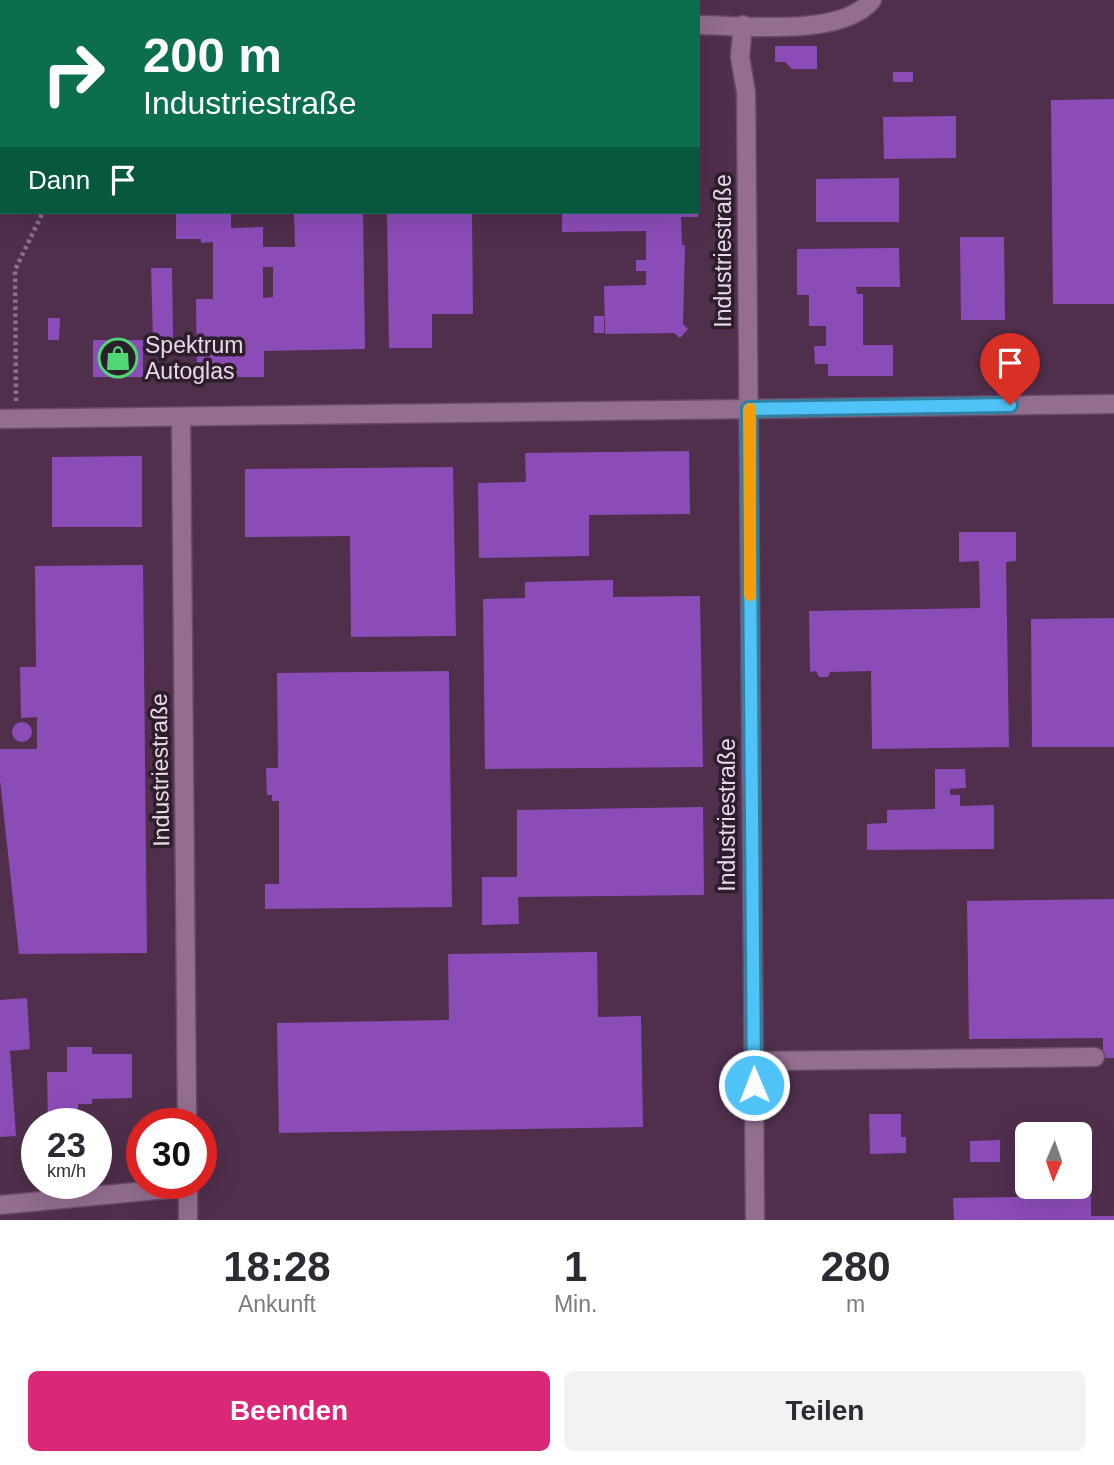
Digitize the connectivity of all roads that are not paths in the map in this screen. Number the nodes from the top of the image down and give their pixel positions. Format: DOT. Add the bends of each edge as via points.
graph roads {
  1 [pos="872,0"];
  2 [pos="700,25"];
  3 [pos="743,25"];
  4 [pos="1114,404"];
  5 [pos="749,409"];
  6 [pos="181,417"];
  7 [pos="8,419"];
  8 [pos="1095,1057"];
  9 [pos="754,1062"];
  10 [pos="187,1108"];
  11 [pos="126,1192"];
  12 [pos="188,1199"];
  13 [pos="0,1205"];
  14 [pos="188,1220"];
  15 [pos="755,1220"];
  1 -- 3 [label="street" via="864,10 817,27"];
  2 -- 3 [label="street"];
  3 -- 5 [label="street, Industriestraße"];
  4 -- 5 [label="street"];
  5 -- 6 [label="street"];
  5 -- 9 [label="street, Industriestraße"];
  6 -- 7 [label="street"];
  6 -- 10 [label="street, Industriestraße"];
  8 -- 9 [label="street"];
  9 -- 15 [label="street, Industriestraße"];
  11 -- 13 [label="street"];
  12 -- 14 [label="street"];
}
